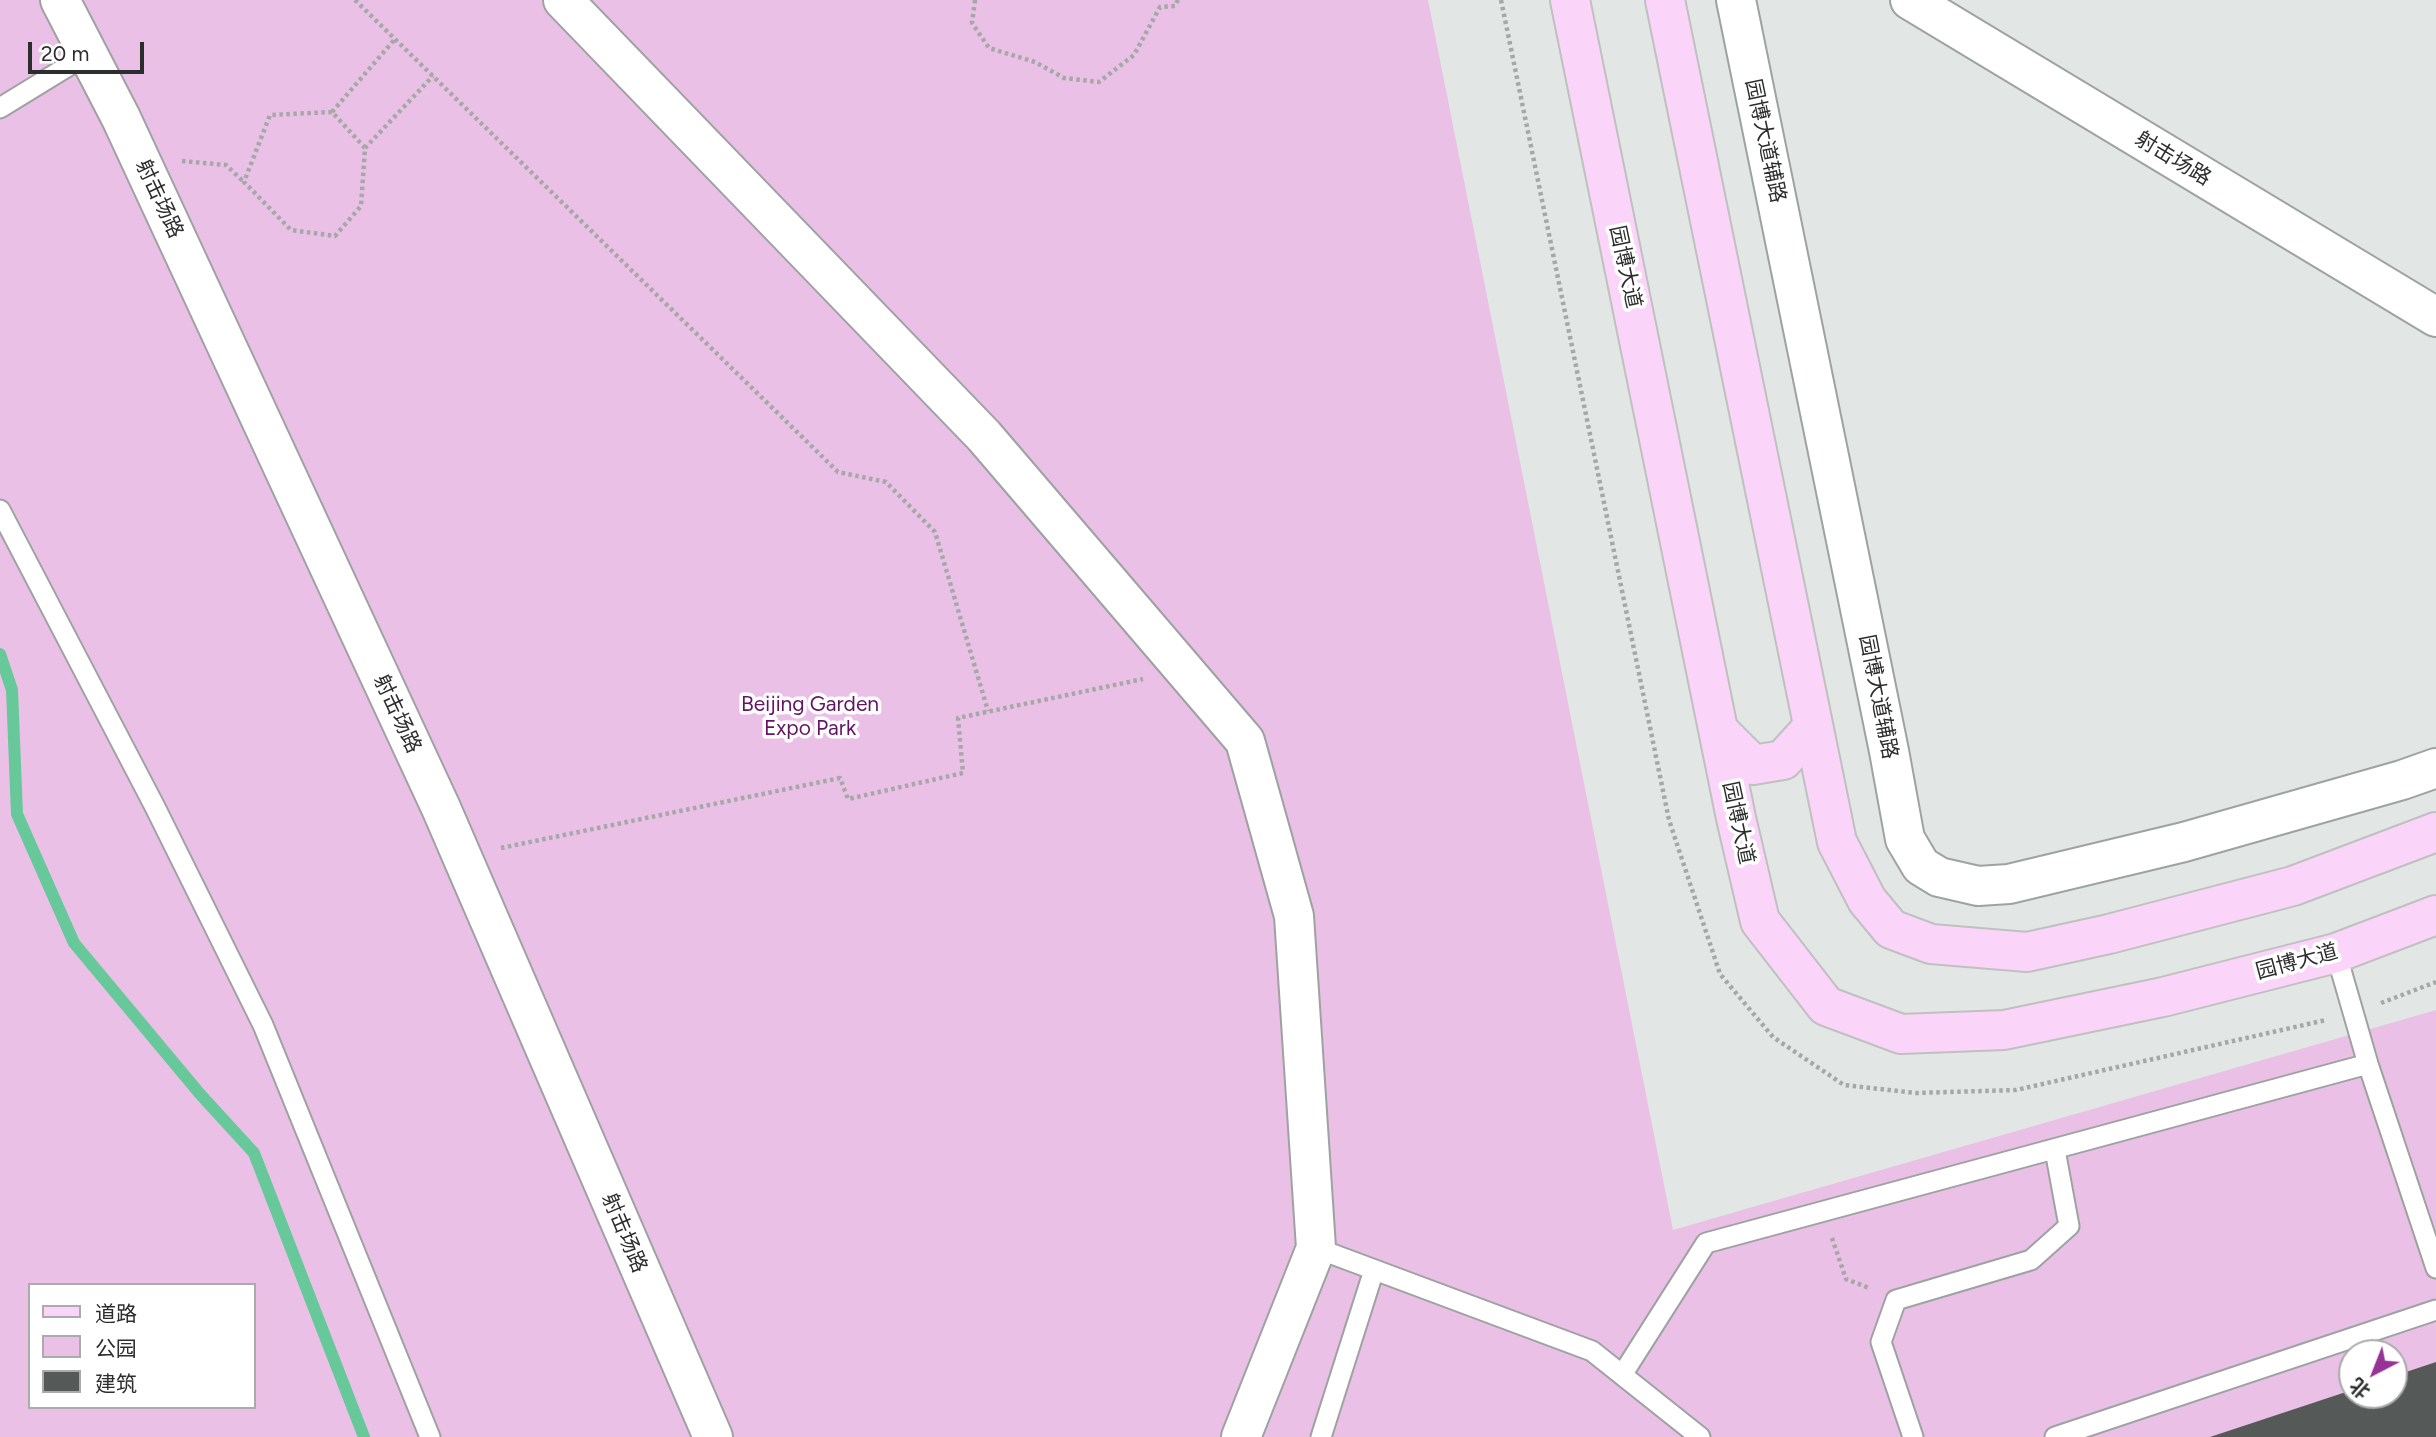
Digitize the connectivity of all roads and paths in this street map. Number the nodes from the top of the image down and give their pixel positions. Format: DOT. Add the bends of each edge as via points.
graph roads {
  1 [pos="60,0"];
  2 [pos="355,0"];
  3 [pos="563,0"];
  4 [pos="975,0"];
  5 [pos="1178,0"];
  6 [pos="1570,0"];
  7 [pos="1665,0"];
  8 [pos="1736,0"];
  9 [pos="1910,0"];
  10 [pos="395,39"];
  11 [pos="88,54"];
  12 [pos="433,76"];
  13 [pos="0,108"];
  14 [pos="332,112"];
  15 [pos="365,148"];
  16 [pos="139,157"];
  17 [pos="244,182"];
  18 [pos="2436,317"];
  19 [pos="0,510"];
  20 [pos="1185,671"];
  21 [pos="988,711"];
  22 [pos="1813,727"];
  23 [pos="1720,732"];
  24 [pos="2436,768"];
  25 [pos="2436,832"];
  26 [pos="461,856"];
  27 [pos="2436,915"];
  28 [pos="2336,953"];
  29 [pos="2368,1064"];
  30 [pos="2055,1150"];
  31 [pos="1823,1212"];
  32 [pos="1316,1248"];
  33 [pos="2436,1268"];
  34 [pos="1374,1270"];
  35 [pos="1896,1300"];
  36 [pos="2436,1310"];
  37 [pos="1622,1375"];
  38 [pos="430,1437"];
  39 [pos="713,1437"];
  40 [pos="1241,1437"];
  41 [pos="1321,1437"];
  42 [pos="1700,1437"];
  43 [pos="1913,1437"];
  44 [pos="2055,1437"];
  1 -- 11 [label="street, 射击场路"];
  2 -- 10 [label="path"];
  3 -- 20 [label="street" via="984,436"];
  4 -- 5 [label="path" via="972,23 989,48 1035,62 1064,78 1099,82 1134,55 1160,7 1175,6"];
  6 -- 23 [label="main road, 园博大道"];
  7 -- 22 [label="main road"];
  8 -- 24 [label="street, 园博大道辅路" via="1905,839 1921,866 1939,877 1978,886 2009,884 2197,839"];
  9 -- 18 [label="street, 射击场路"];
  10 -- 12 [label="path"];
  10 -- 14 [label="path"];
  11 -- 13 [label="lane"];
  11 -- 16 [label="street, 射击场路"];
  12 -- 15 [label="path"];
  12 -- 21 [label="path" via="838,472 886,482 935,532"];
  14 -- 15 [label="path"];
  14 -- 17 [label="path" via="270,116"];
  15 -- 17 [label="path" via="361,206 335,236 291,230"];
  16 -- 17 [label="path" via="226,165"];
  16 -- 26 [label="street, 射击场路"];
  19 -- 38 [label="lane" via="262,1025"];
  20 -- 21 [label="path"];
  20 -- 32 [label="street" via="1245,741 1294,916"];
  21 -- 26 [label="path" via="958,718 963,773 848,799 841,778"];
  22 -- 23 [label="main road" via="1783,760 1753,765"];
  22 -- 25 [label="main road" via="1837,842 1867,900 1891,929 1931,944 2027,952 2109,934 2293,886"];
  23 -- 28 [label="main road, 园博大道" via="1760,921 1826,1006 1901,1034 2004,1030 2163,997"];
  26 -- 39 [label="street, 射击场路"];
  27 -- 28 [label="main road, 园博大道"];
  28 -- 29 [label="lane"];
  29 -- 30 [label="lane"];
  29 -- 33 [label="lane"];
  30 -- 31 [label="lane"];
  30 -- 35 [label="lane" via="2069,1226 2031,1260"];
  31 -- 35 [label="path" via="1846,1279"];
  31 -- 37 [label="lane" via="1706,1243"];
  32 -- 34 [label="lane"];
  32 -- 40 [label="street"];
  34 -- 37 [label="lane" via="1592,1351"];
  34 -- 41 [label="lane"];
  35 -- 43 [label="lane" via="1881,1342"];
  36 -- 44 [label="lane"];
  37 -- 42 [label="lane"];
}
